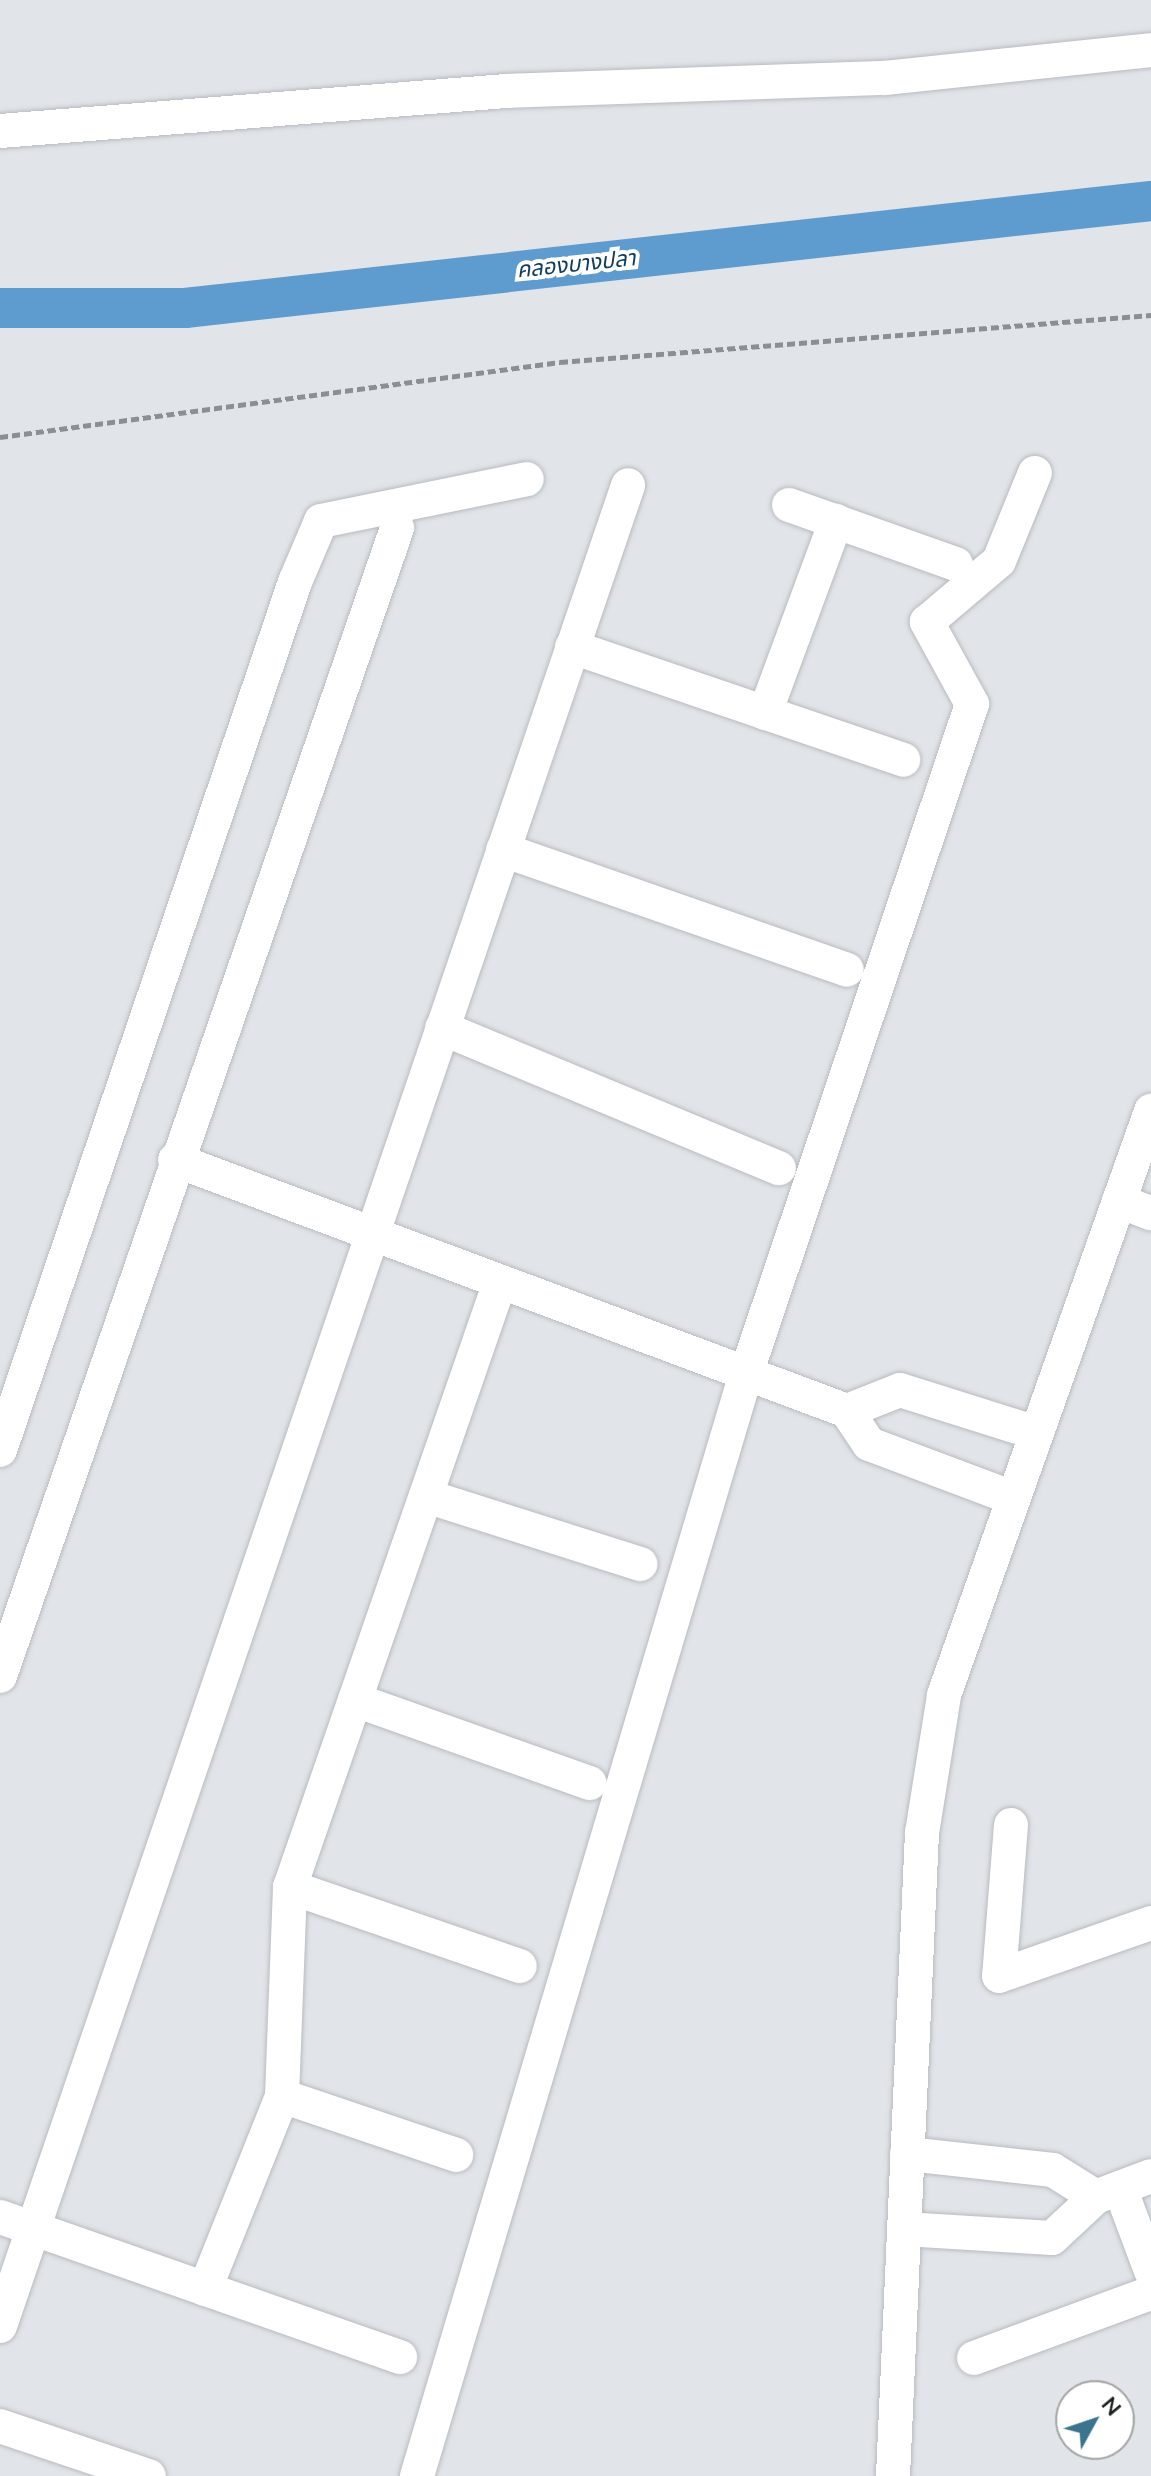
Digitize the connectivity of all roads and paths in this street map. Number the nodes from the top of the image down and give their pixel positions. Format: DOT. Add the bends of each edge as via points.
graph roads {
  1 [pos="1151,50"];
  2 [pos="0,131"];
  3 [pos="1151,315"];
  4 [pos="0,437"];
  5 [pos="1035,473"];
  6 [pos="527,479"];
  7 [pos="628,485"];
  8 [pos="789,505"];
  9 [pos="836,521"];
  10 [pos="397,528"];
  11 [pos="956,564"];
  12 [pos="572,647"];
  13 [pos="765,713"];
  14 [pos="903,760"];
  15 [pos="503,850"];
  16 [pos="847,970"];
  17 [pos="442,1028"];
  18 [pos="1151,1111"];
  19 [pos="175,1160"];
  20 [pos="779,1168"];
  21 [pos="1119,1201"];
  22 [pos="1151,1213"];
  23 [pos="372,1234"];
  24 [pos="500,1282"];
  25 [pos="746,1374"];
  26 [pos="847,1411"];
  27 [pos="1036,1433"];
  28 [pos="0,1450"];
  29 [pos="426,1496"];
  30 [pos="1013,1498"];
  31 [pos="641,1564"];
  32 [pos="0,1676"];
  33 [pos="355,1700"];
  34 [pos="590,1783"];
  35 [pos="1011,1825"];
  36 [pos="290,1887"];
  37 [pos="1151,1923"];
  38 [pos="520,1966"];
  39 [pos="282,2096"];
  40 [pos="907,2154"];
  41 [pos="456,2155"];
  42 [pos="1122,2187"];
  43 [pos="0,2217"];
  44 [pos="33,2229"];
  45 [pos="904,2229"];
  46 [pos="1151,2271"];
  47 [pos="205,2289"];
  48 [pos="1151,2293"];
  49 [pos="0,2326"];
  50 [pos="400,2357"];
  51 [pos="974,2358"];
  52 [pos="0,2426"];
  53 [pos="149,2476"];
  54 [pos="417,2476"];
  55 [pos="893,2476"];
  1 -- 2 [label="street" via="885,78 506,91"];
  3 -- 4 [label="path" via="560,362"];
  5 -- 25 [label="street" via="999,561 927,622 972,704"];
  6 -- 28 [label="street" via="321,521 295,582"];
  7 -- 12 [label="street"];
  8 -- 9 [label="street"];
  9 -- 11 [label="street"];
  9 -- 13 [label="street"];
  10 -- 19 [label="street"];
  12 -- 13 [label="street"];
  12 -- 15 [label="street"];
  13 -- 14 [label="street"];
  15 -- 16 [label="street"];
  15 -- 17 [label="street"];
  17 -- 20 [label="street"];
  17 -- 23 [label="street"];
  18 -- 21 [label="street"];
  19 -- 23 [label="street"];
  19 -- 32 [label="street"];
  21 -- 22 [label="street"];
  21 -- 27 [label="street"];
  23 -- 24 [label="street"];
  23 -- 44 [label="street"];
  24 -- 25 [label="street"];
  24 -- 29 [label="street"];
  25 -- 26 [label="street"];
  25 -- 54 [label="street"];
  26 -- 27 [label="street" via="900,1390"];
  26 -- 30 [label="street" via="869,1444"];
  27 -- 30 [label="street"];
  29 -- 31 [label="street"];
  29 -- 33 [label="street"];
  30 -- 40 [label="street" via="944,1695 930,1776 922,1833"];
  33 -- 34 [label="street"];
  33 -- 36 [label="street"];
  35 -- 37 [label="street" via="999,1976"];
  36 -- 38 [label="street"];
  36 -- 39 [label="street"];
  39 -- 41 [label="street"];
  39 -- 47 [label="street"];
  40 -- 42 [label="street" via="1053,2170"];
  40 -- 45 [label="street"];
  42 -- 45 [label="street" via="1052,2238"];
  42 -- 46 [label="street"];
  43 -- 44 [label="street"];
  44 -- 47 [label="street"];
  44 -- 49 [label="street"];
  45 -- 55 [label="street"];
  47 -- 50 [label="street"];
  48 -- 51 [label="street"];
  52 -- 53 [label="street"];
}
